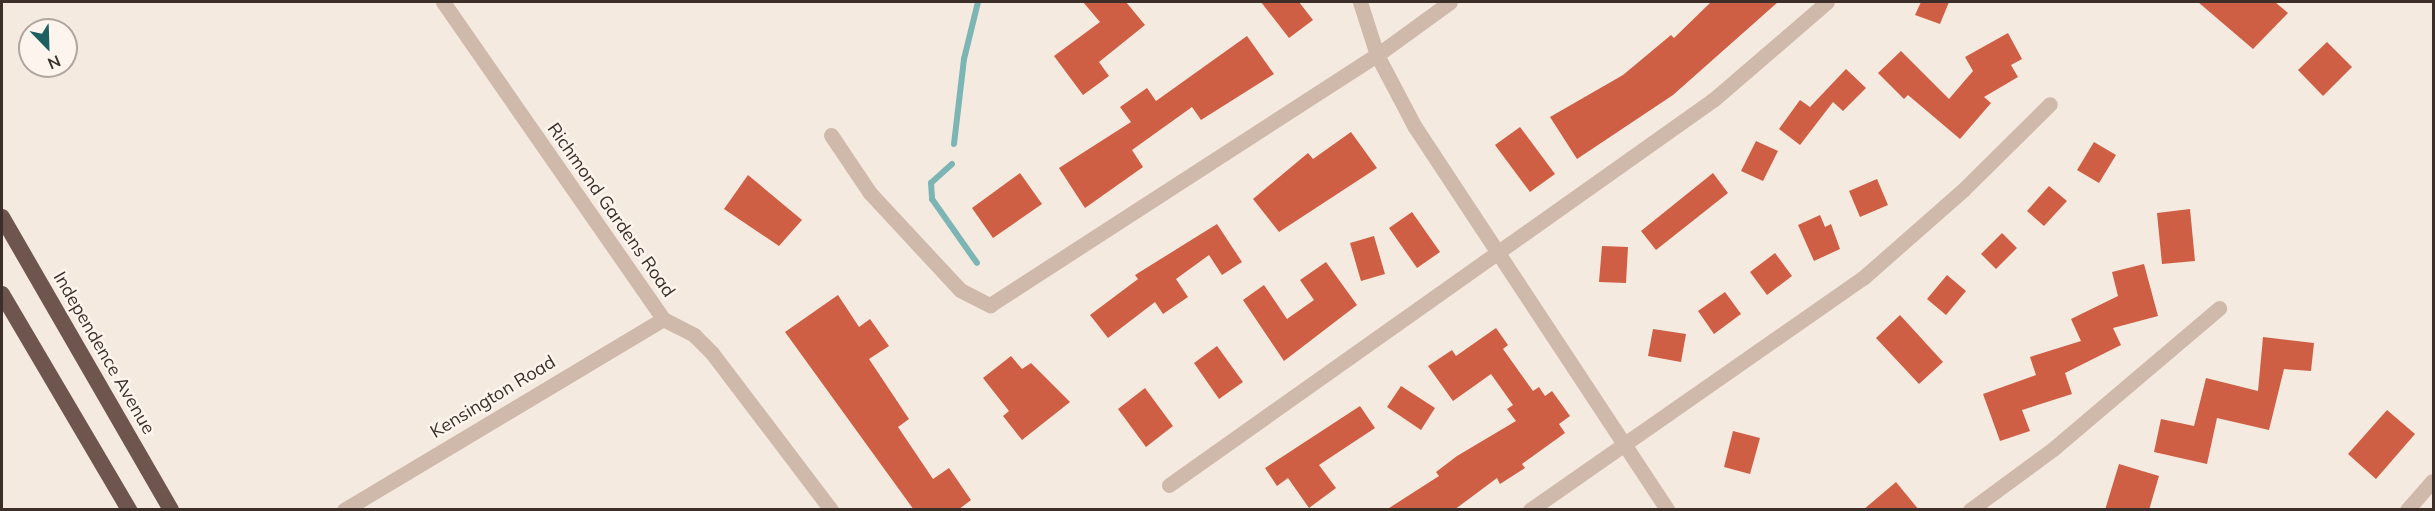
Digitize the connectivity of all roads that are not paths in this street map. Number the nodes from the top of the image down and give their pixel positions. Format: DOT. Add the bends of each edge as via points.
graph roads {
  1 [pos="443,2"];
  2 [pos="1360,2"];
  3 [pos="1450,2"];
  4 [pos="1827,2"];
  5 [pos="1377,55"];
  6 [pos="2049,104"];
  7 [pos="831,135"];
  8 [pos="2,217"];
  9 [pos="1498,249"];
  10 [pos="2,294"];
  11 [pos="2219,308"];
  12 [pos="663,319"];
  13 [pos="1624,446"];
  14 [pos="2432,481"];
  15 [pos="1169,485"];
  16 [pos="129,510"];
  17 [pos="171,510"];
  18 [pos="344,510"];
  19 [pos="831,510"];
  20 [pos="1530,510"];
  21 [pos="1668,510"];
  22 [pos="1970,510"];
  23 [pos="2407,510"];
  1 -- 12 [label="street, Richmond Gardens Road"];
  2 -- 5 [label="street"];
  3 -- 5 [label="street"];
  4 -- 9 [label="street" via="1713,100"];
  5 -- 7 [label="street" via="990,305 960,290 870,193"];
  5 -- 9 [label="street" via="1415,127"];
  6 -- 13 [label="street" via="1963,190 1864,277"];
  8 -- 17 [label="highway, Independence Avenue"];
  9 -- 13 [label="street"];
  9 -- 15 [label="street"];
  10 -- 16 [label="highway"];
  11 -- 22 [label="street" via="2053,449"];
  12 -- 18 [label="street, Kensington Road"];
  12 -- 19 [label="street, Richmond Gardens Road" via="694,336 712,353"];
  13 -- 20 [label="street"];
  13 -- 21 [label="street"];
  14 -- 23 [label="street"];
}
